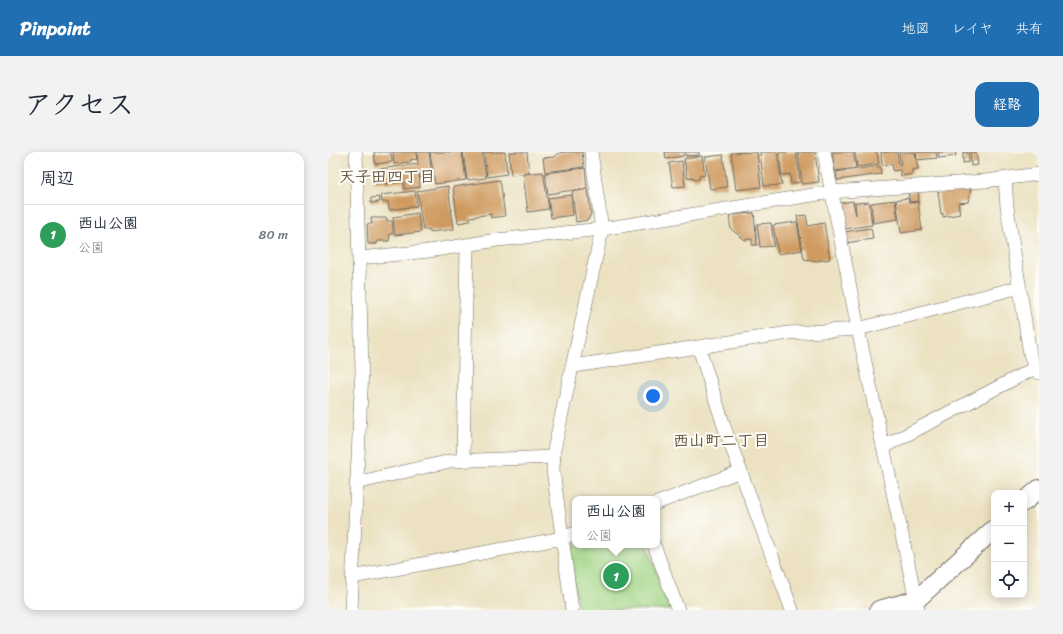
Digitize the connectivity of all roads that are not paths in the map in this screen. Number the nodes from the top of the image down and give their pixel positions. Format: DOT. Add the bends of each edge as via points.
graph roads {
  1 [pos="356,152"];
  2 [pos="591,152"];
  3 [pos="824,152"];
  4 [pos="1039,174"];
  5 [pos="1005,179"];
  6 [pos="831,192"];
  7 [pos="602,229"];
  8 [pos="467,246"];
  9 [pos="360,258"];
  10 [pos="1020,287"];
  11 [pos="858,328"];
  12 [pos="699,348"];
  13 [pos="574,366"];
  14 [pos="1037,371"];
  15 [pos="883,446"];
  16 [pos="554,457"];
  17 [pos="463,461"];
  18 [pos="741,471"];
  19 [pos="356,483"];
  20 [pos="1039,488"];
  21 [pos="1027,499"];
  22 [pos="660,502"];
  23 [pos="991,533"];
  24 [pos="572,534"];
  25 [pos="563,538"];
  26 [pos="655,548"];
  27 [pos="352,577"];
  28 [pos="917,605"];
  29 [pos="351,610"];
  30 [pos="572,610"];
  31 [pos="678,610"];
  32 [pos="792,610"];
  33 [pos="880,610"];
  1 -- 9 [label="street"];
  2 -- 7 [label="street"];
  3 -- 6 [label="street"];
  4 -- 5 [label="street"];
  5 -- 6 [label="street"];
  5 -- 10 [label="street"];
  6 -- 7 [label="street"];
  6 -- 11 [label="street"];
  7 -- 8 [label="street" via="497,240"];
  7 -- 13 [label="street"];
  8 -- 9 [label="street"];
  8 -- 17 [label="street"];
  9 -- 19 [label="street" via="362,370"];
  10 -- 11 [label="street"];
  10 -- 14 [label="street" via="1030,354"];
  11 -- 12 [label="street" via="789,333"];
  11 -- 15 [label="street"];
  12 -- 13 [label="street"];
  12 -- 18 [label="street"];
  13 -- 16 [label="street"];
  14 -- 15 [label="street"];
  15 -- 28 [label="street"];
  16 -- 17 [label="street"];
  16 -- 25 [label="street" via="553,470"];
  17 -- 19 [label="street"];
  18 -- 22 [label="street"];
  18 -- 32 [label="street"];
  19 -- 27 [label="street"];
  20 -- 21 [label="main road"];
  23 -- 28 [label="main road"];
  24 -- 25 [label="street"];
  25 -- 27 [label="street"];
  25 -- 30 [label="street"];
  26 -- 31 [label="street"];
  27 -- 29 [label="street"];
  28 -- 33 [label="main road"];
}
